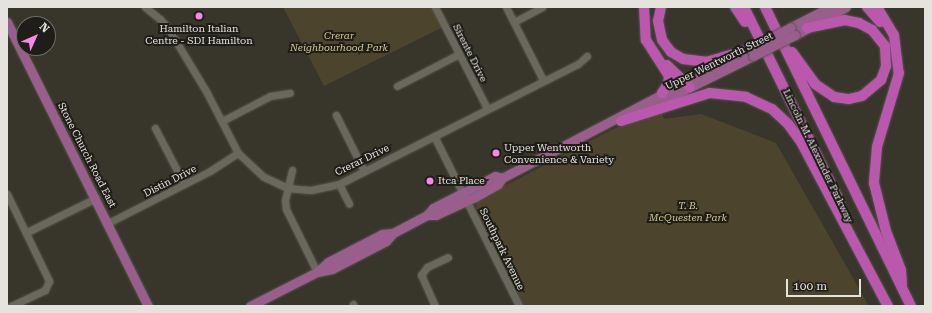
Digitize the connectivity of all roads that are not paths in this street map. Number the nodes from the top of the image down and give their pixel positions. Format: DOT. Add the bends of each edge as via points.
graph roads {
  1 [pos="145,7"];
  2 [pos="436,7"];
  3 [pos="506,7"];
  4 [pos="542,7"];
  5 [pos="661,7"];
  6 [pos="735,7"];
  7 [pos="744,7"];
  8 [pos="764,7"];
  9 [pos="830,7"];
  10 [pos="846,7"];
  11 [pos="867,7"];
  12 [pos="877,7"];
  13 [pos="644,11"];
  14 [pos="7,22"];
  15 [pos="514,22"];
  16 [pos="773,24"];
  17 [pos="807,28"];
  18 [pos="793,31"];
  19 [pos="897,51"];
  20 [pos="750,52"];
  21 [pos="459,54"];
  22 [pos="587,56"];
  23 [pos="775,67"];
  24 [pos="543,80"];
  25 [pos="687,85"];
  26 [pos="397,86"];
  27 [pos="290,93"];
  28 [pos="662,93"];
  29 [pos="487,108"];
  30 [pos="336,115"];
  31 [pos="222,121"];
  32 [pos="621,122"];
  33 [pos="155,128"];
  34 [pos="599,129"];
  35 [pos="434,136"];
  36 [pos="238,153"];
  37 [pos="292,170"];
  38 [pos="364,171"];
  39 [pos="184,184"];
  40 [pos="338,184"];
  41 [pos="288,188"];
  42 [pos="7,194"];
  43 [pos="465,197"];
  44 [pos="96,198"];
  45 [pos="349,204"];
  46 [pos="108,223"];
  47 [pos="27,232"];
  48 [pos="448,257"];
  49 [pos="317,272"];
  50 [pos="902,288"];
  51 [pos="148,302"];
  52 [pos="10,306"];
  53 [pos="154,306"];
  54 [pos="250,306"];
  55 [pos="435,306"];
  56 [pos="519,306"];
  57 [pos="888,306"];
  58 [pos="892,306"];
  59 [pos="911,306"];
  1 -- 31 [label="street, Crerar Drive" via="168,28"];
  2 -- 21 [label="street, Sirente Drive"];
  3 -- 15 [label="street"];
  4 -- 15 [label="street"];
  5 -- 20 [label="highway" via="658,21 662,40 671,52 683,59 706,62"];
  6 -- 23 [label="highway"];
  7 -- 23 [label="highway, Lincoln M. Alexander Parkway"];
  8 -- 16 [label="highway, Lincoln M. Alexander Parkway"];
  9 -- 18 [label="main road, Upper Wentworth Street"];
  10 -- 17 [label="main road, Upper Wentworth Street"];
  11 -- 19 [label="highway" via="886,29"];
  12 -- 19 [label="highway" via="894,35"];
  13 -- 25 [label="highway" via="657,52"];
  13 -- 28 [label="highway" via="646,40 669,76 668,84"];
  14 -- 44 [label="main road, Stone Church Road East"];
  15 -- 24 [label="street"];
  16 -- 17 [label="highway" via="815,84 828,94 841,98 855,98 876,87 884,73 886,57 885,46 876,33 859,23 844,20"];
  16 -- 50 [label="highway, Lincoln M. Alexander Parkway"];
  17 -- 18 [label="main road, Upper Wentworth Street"];
  18 -- 20 [label="main road, Upper Wentworth Street, bridge"];
  19 -- 50 [label="highway" via="899,73 877,146 874,183 886,231 901,270"];
  20 -- 25 [label="main road, Upper Wentworth Street"];
  21 -- 26 [label="street"];
  21 -- 29 [label="street, Sirente Drive"];
  22 -- 24 [label="street, Crerar Drive" via="578,64"];
  23 -- 58 [label="highway, Lincoln M. Alexander Parkway"];
  24 -- 29 [label="street, Crerar Drive"];
  25 -- 28 [label="main road, Upper Wentworth Street"];
  25 -- 32 [label="main road, Upper Wentworth Street"];
  27 -- 31 [label="street" via="270,96"];
  28 -- 34 [label="main road, Upper Wentworth Street" via="603,124"];
  29 -- 35 [label="street, Crerar Drive"];
  30 -- 38 [label="street"];
  31 -- 36 [label="street, Crerar Drive"];
  32 -- 34 [label="main road, Upper Wentworth Street" via="606,129"];
  32 -- 57 [label="highway" via="710,93 746,97 772,109 788,124 801,142"];
  33 -- 39 [label="street"];
  34 -- 43 [label="main road, Upper Wentworth Street" via="502,178 495,176"];
  35 -- 38 [label="street, Crerar Drive"];
  35 -- 43 [label="street, Southpark Avenue"];
  36 -- 39 [label="street, Distin Drive" via="210,172"];
  36 -- 41 [label="street, Crerar Drive" via="264,177"];
  37 -- 41 [label="street"];
  38 -- 40 [label="street, Crerar Drive"];
  39 -- 46 [label="street, Distin Drive"];
  40 -- 41 [label="street, Crerar Drive" via="311,190"];
  40 -- 45 [label="street"];
  41 -- 49 [label="street" via="285,205 288,215"];
  42 -- 47 [label="street"];
  43 -- 49 [label="main road, Upper Wentworth Street" via="433,208 427,215 394,233 386,241 332,268"];
  43 -- 56 [label="street, Southpark Avenue"];
  44 -- 46 [label="main road, Stone Church Road East"];
  44 -- 47 [label="street"];
  46 -- 51 [label="main road, Stone Church Road East"];
  47 -- 52 [label="street" via="48,281 48,287"];
  48 -- 55 [label="street" via="427,267 421,275"];
  49 -- 54 [label="main road, Upper Wentworth Street"];
  50 -- 59 [label="highway, Lincoln M. Alexander Parkway"];
  51 -- 53 [label="main road, Stone Church Road East"];
}
